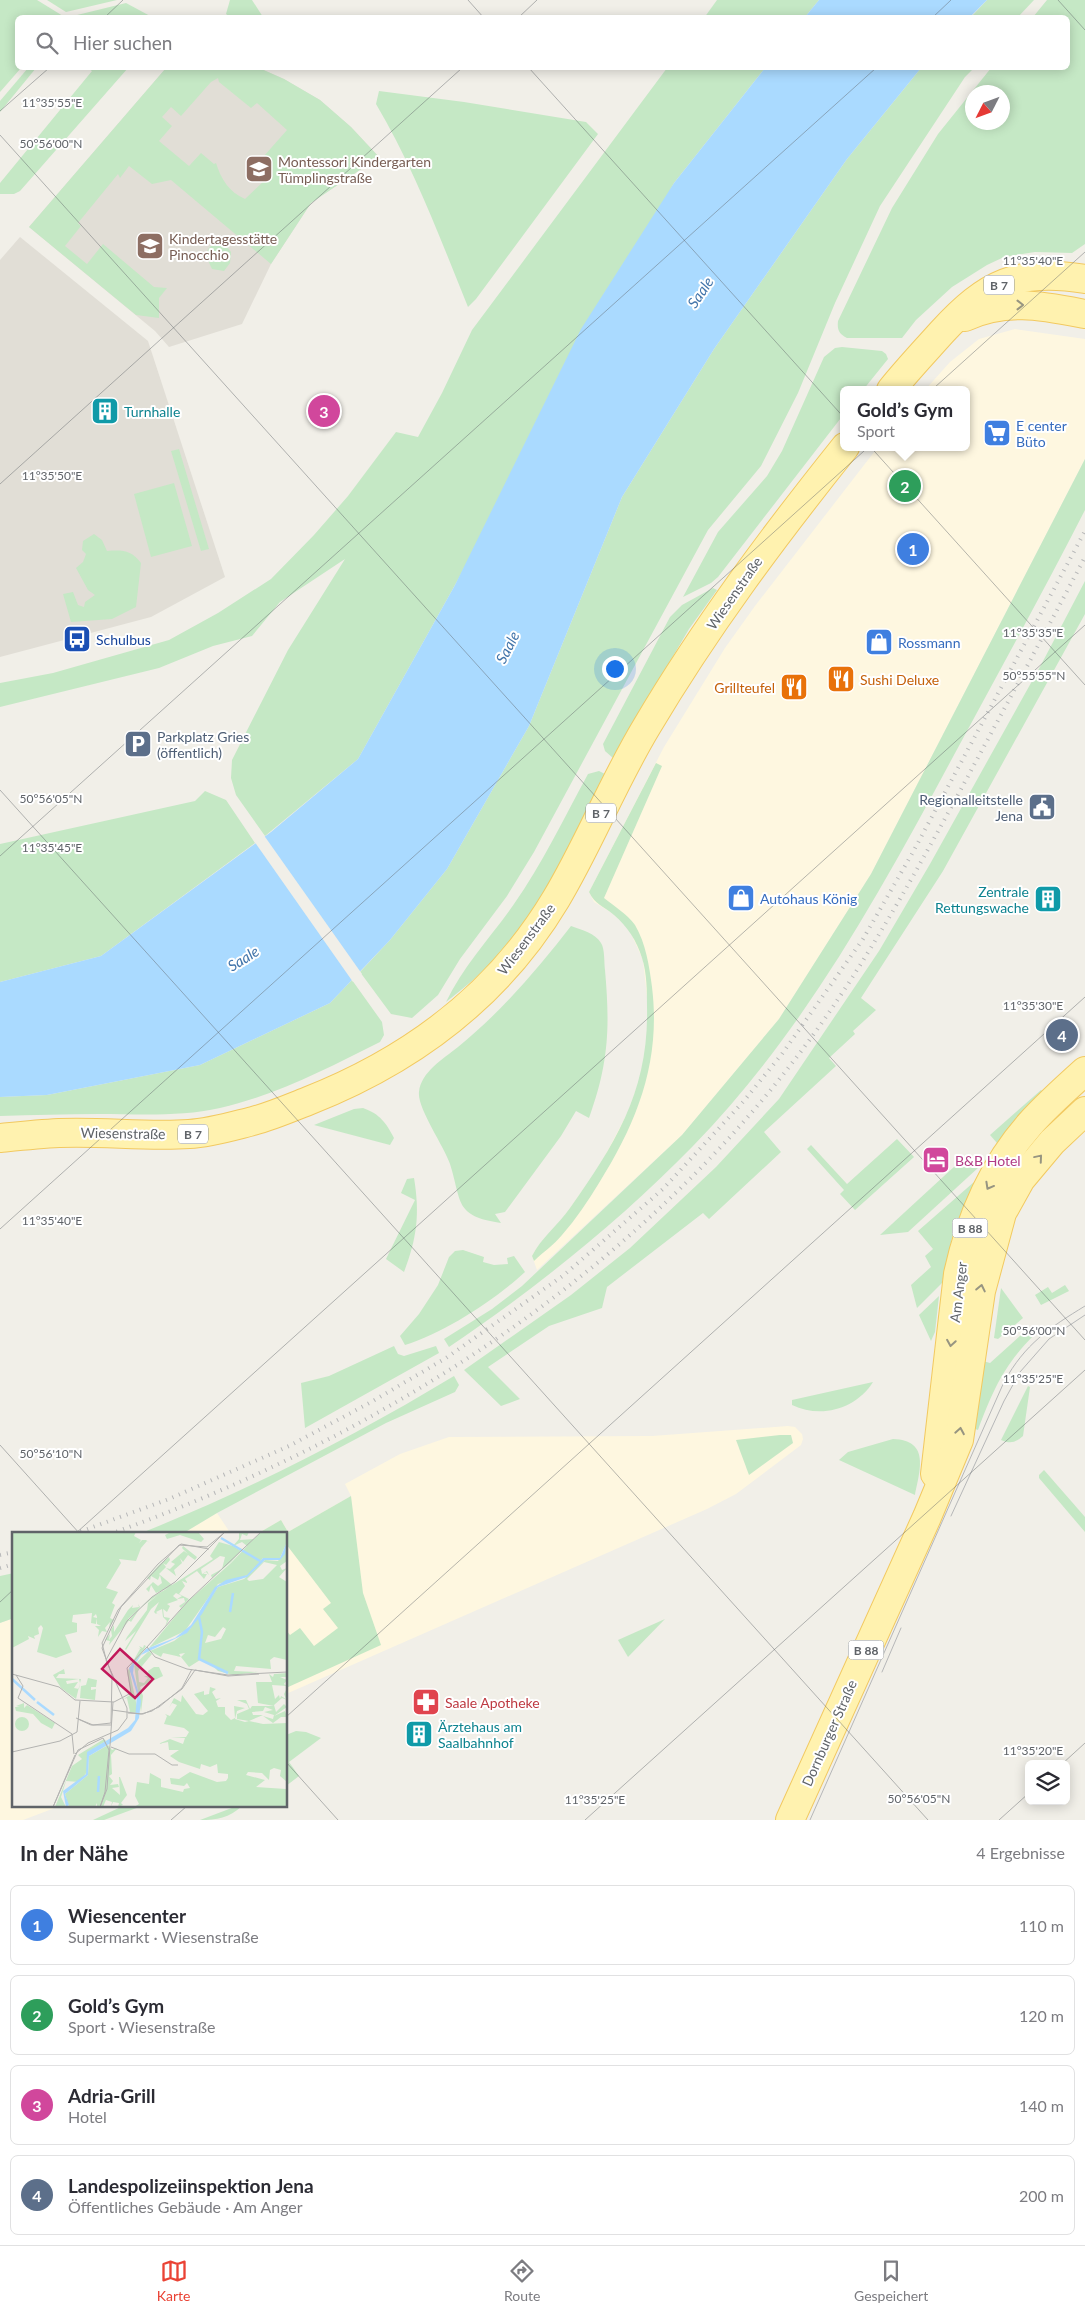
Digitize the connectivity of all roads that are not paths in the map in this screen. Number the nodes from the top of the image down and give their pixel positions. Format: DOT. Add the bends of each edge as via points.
graph roads {
  1 [pos="1085,279"];
  2 [pos="1085,314"];
  3 [pos="943,331"];
  4 [pos="895,386"];
  5 [pos="842,451"];
  6 [pos="1085,1071"];
  7 [pos="1085,1111"];
  8 [pos="0,1138"];
  9 [pos="958,1381"];
  10 [pos="790,1820"];
  1 -- 3 [label="main road, B 7" via="1048,275 1008,281 972,301"];
  3 -- 2 [label="main road, B 7, one-way" via="974,313 1016,304"];
  3 -- 4 [label="main road, B 7"];
  5 -- 8 [label="main road, Wiesenstraße / B 7" via="757,560 689,658 646,728 556,899 534,932 490,986 464,1009 411,1050 376,1071 256,1120 191,1134 59,1133"];
  6 -- 9 [label="main road, Am Anger / B 88, one-way" via="1014,1144 988,1185 977,1210 958,1274"];
  9 -- 7 [label="main road, Am Anger / B 88, one-way" via="1002,1213 1020,1179"];
  9 -- 10 [label="main road, Dornburger Straße / B 88" via="959,1440"];
}
